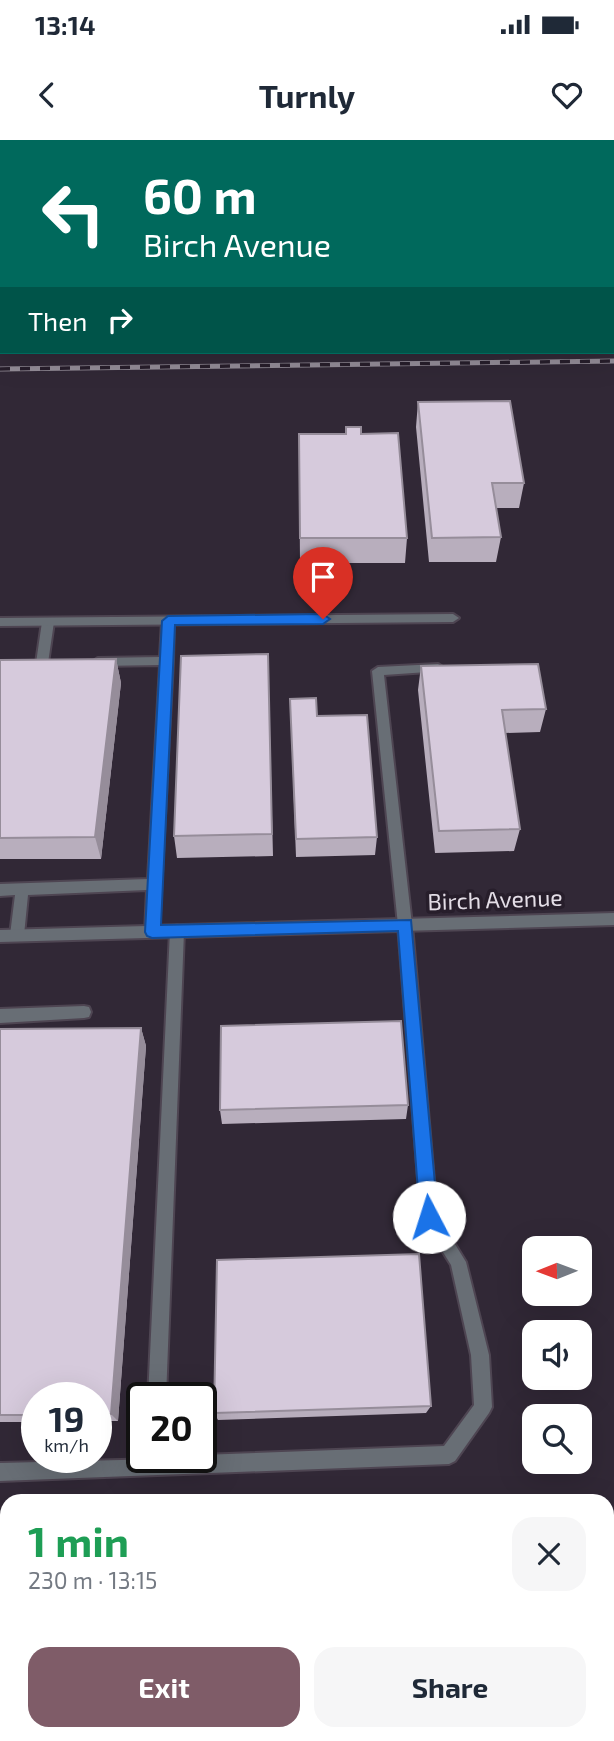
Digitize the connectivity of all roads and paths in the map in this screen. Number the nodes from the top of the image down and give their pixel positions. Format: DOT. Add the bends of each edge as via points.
graph roads {
  1 [pos="453,618"];
  2 [pos="168,621"];
  3 [pos="0,622"];
  4 [pos="48,622"];
  5 [pos="167,661"];
  6 [pos="84,662"];
  7 [pos="56,663"];
  8 [pos="455,668"];
  9 [pos="155,884"];
  10 [pos="22,889"];
  11 [pos="0,890"];
  12 [pos="614,919"];
  13 [pos="405,925"];
  14 [pos="177,931"];
  15 [pos="152,932"];
  16 [pos="17,935"];
  17 [pos="0,936"];
  18 [pos="84,1012"];
  19 [pos="0,1016"];
  20 [pos="158,1382"];
  21 [pos="217,1461"];
  22 [pos="126,1464"];
  23 [pos="0,1472"];
  1 -- 2 [label="street"];
  2 -- 4 [label="street"];
  2 -- 5 [label="street"];
  3 -- 4 [label="street"];
  4 -- 7 [label="street" via="37,663"];
  5 -- 6 [label="street"];
  5 -- 9 [label="street"];
  8 -- 13 [label="street" via="379,671"];
  9 -- 10 [label="street"];
  9 -- 15 [label="street"];
  10 -- 11 [label="street"];
  10 -- 16 [label="street"];
  12 -- 13 [label="street, Birch Avenue"];
  13 -- 14 [label="street, Birch Avenue"];
  13 -- 21 [label="street" via="429,1217 458,1262 480,1354 483,1407 449,1455"];
  14 -- 15 [label="street, Birch Avenue"];
  14 -- 20 [label="street"];
  15 -- 16 [label="street, Birch Avenue"];
  16 -- 17 [label="street, Birch Avenue"];
  18 -- 19 [label="street"];
  22 -- 23 [label="street"];
}
